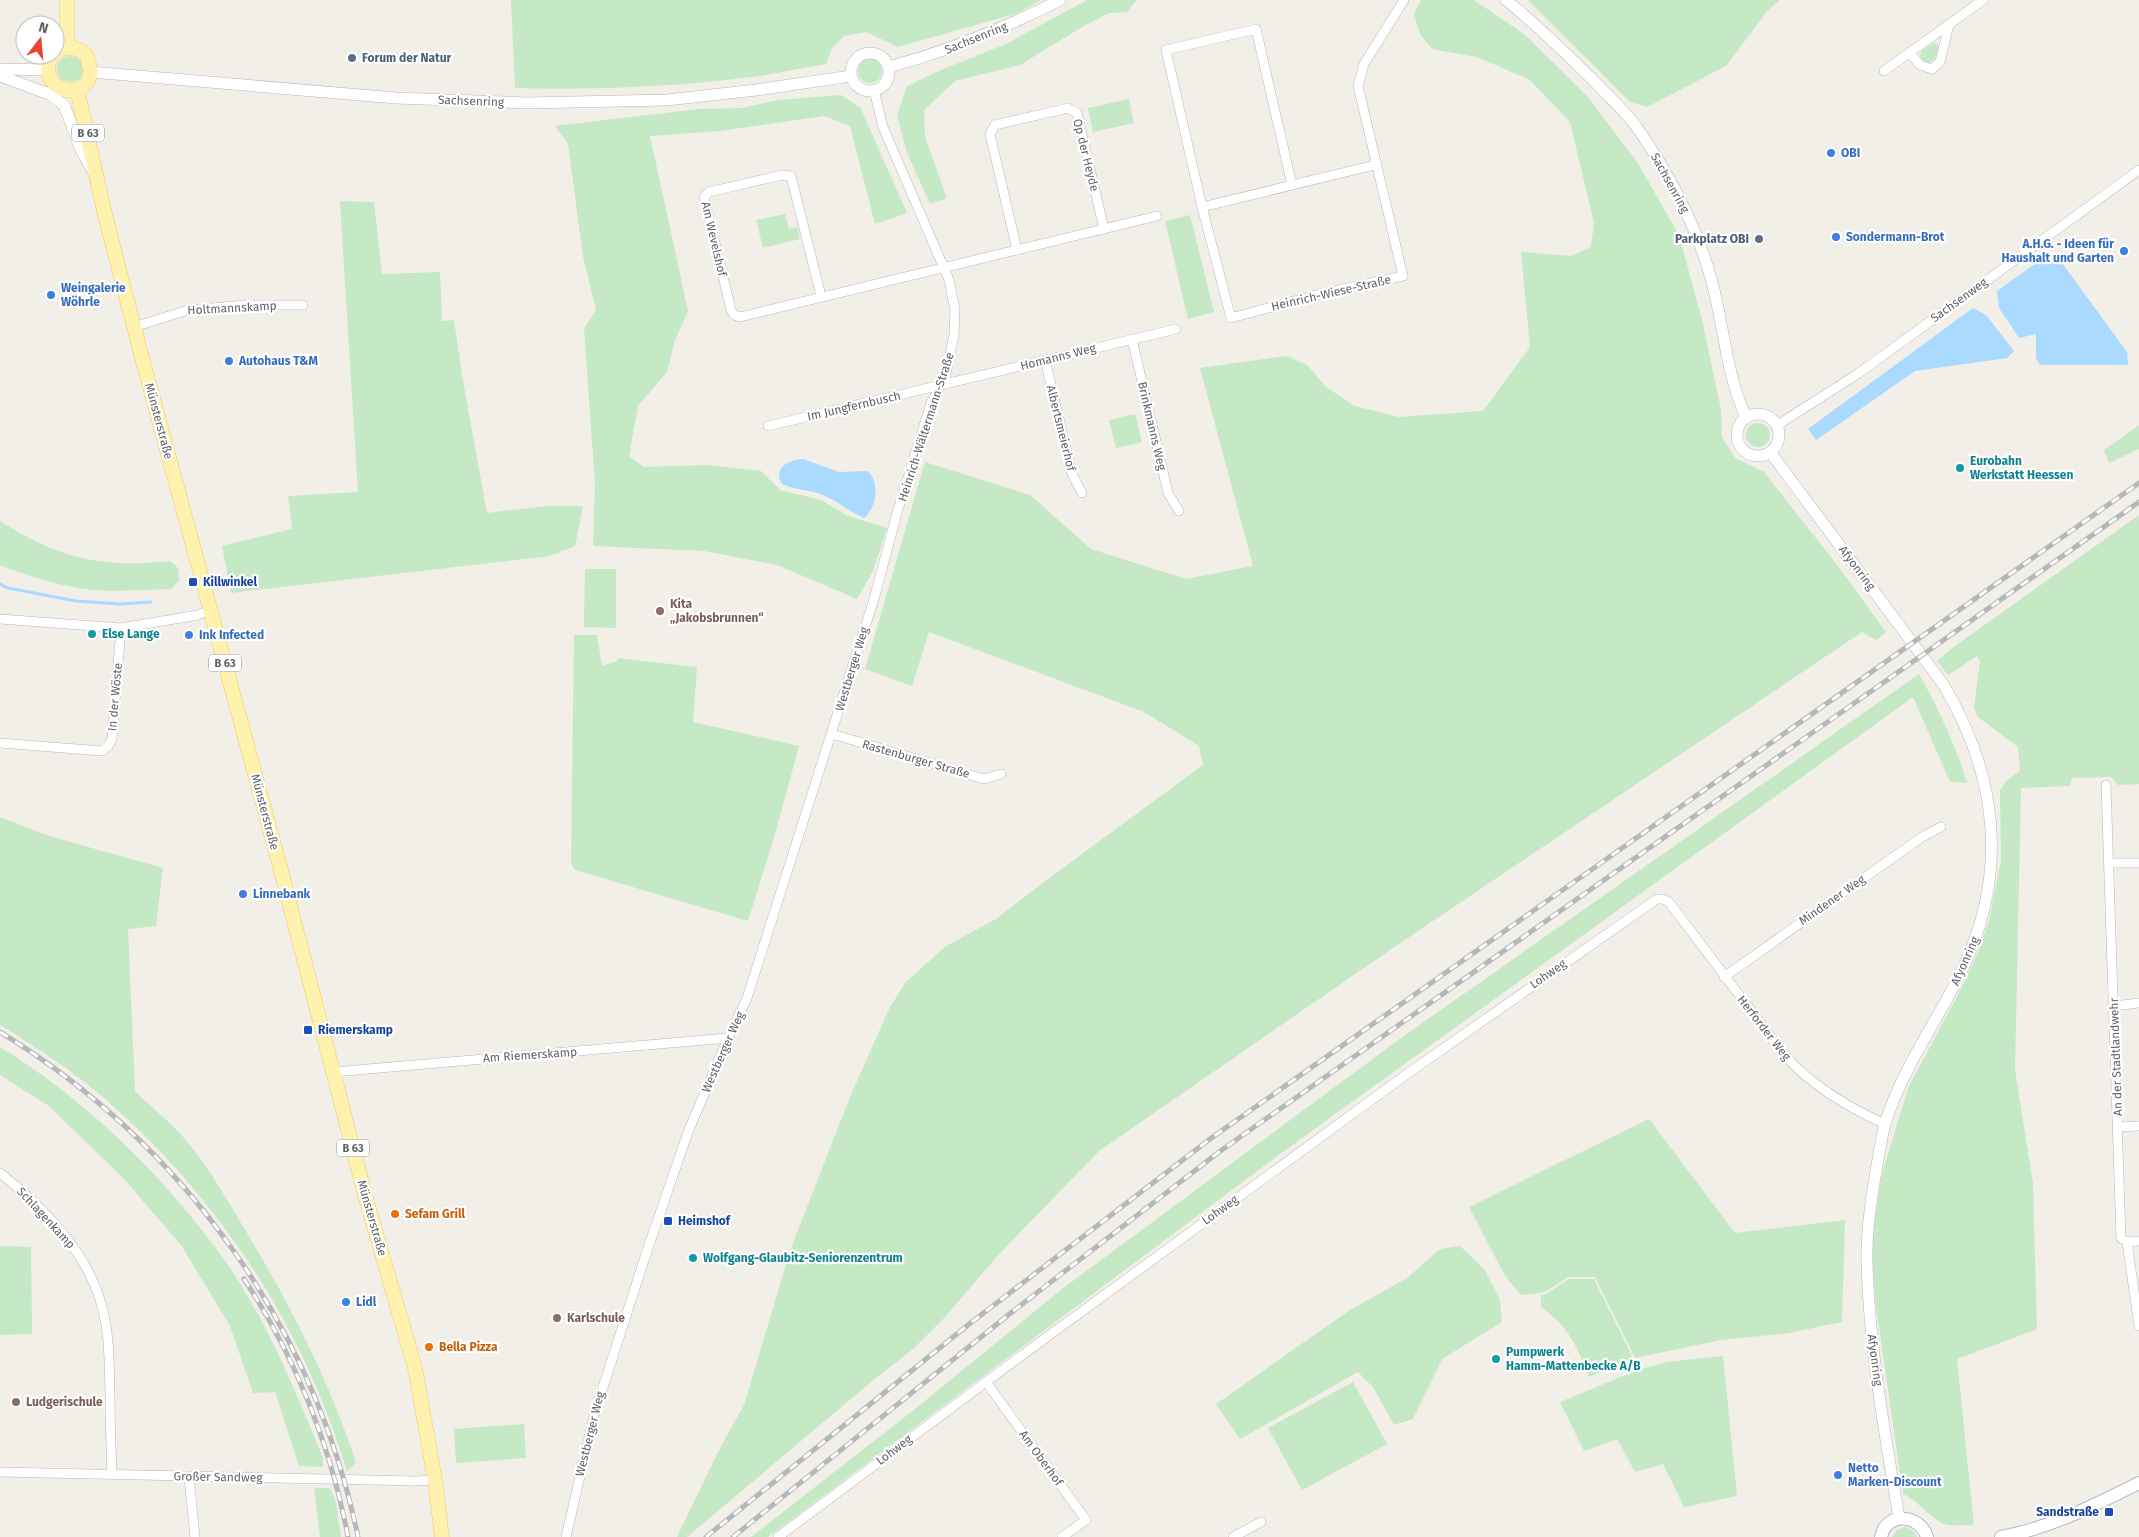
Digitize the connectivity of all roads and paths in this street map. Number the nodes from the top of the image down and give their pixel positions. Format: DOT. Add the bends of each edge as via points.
graph roads {
  1 [pos="67,0"];
  2 [pos="1060,0"];
  3 [pos="1404,0"];
  4 [pos="1506,0"];
  5 [pos="1983,0"];
  6 [pos="65,15"];
  7 [pos="1949,25"];
  8 [pos="65,51"];
  9 [pos="1910,53"];
  10 [pos="49,65"];
  11 [pos="889,67"];
  12 [pos="0,69"];
  13 [pos="48,70"];
  14 [pos="1884,71"];
  15 [pos="91,72"];
  16 [pos="0,76"];
  17 [pos="851,76"];
  18 [pos="77,89"];
  19 [pos="874,90"];
  20 [pos="1376,165"];
  21 [pos="2139,170"];
  22 [pos="96,178"];
  23 [pos="1292,185"];
  24 [pos="1202,206"];
  25 [pos="1157,216"];
  26 [pos="1104,229"];
  27 [pos="1017,250"];
  28 [pos="943,267"];
  29 [pos="820,296"];
  30 [pos="303,305"];
  31 [pos="134,327"];
  32 [pos="1176,329"];
  33 [pos="1132,339"];
  34 [pos="1044,360"];
  35 [pos="940,386"];
  36 [pos="1746,418"];
  37 [pos="768,426"];
  38 [pos="1776,426"];
  39 [pos="1770,452"];
  40 [pos="1082,493"];
  41 [pos="1179,511"];
  42 [pos="883,568"];
  43 [pos="211,609"];
  44 [pos="0,618"];
  45 [pos="121,628"];
  46 [pos="832,734"];
  47 [pos="0,742"];
  48 [pos="1001,774"];
  49 [pos="2106,785"];
  50 [pos="1941,826"];
  51 [pos="2110,863"];
  52 [pos="2139,863"];
  53 [pos="1669,902"];
  54 [pos="1724,977"];
  55 [pos="2139,1003"];
  56 [pos="2114,1006"];
  57 [pos="728,1038"];
  58 [pos="333,1072"];
  59 [pos="1885,1124"];
  60 [pos="2139,1126"];
  61 [pos="2118,1127"];
  62 [pos="0,1173"];
  63 [pos="2139,1241"];
  64 [pos="2127,1242"];
  65 [pos="2139,1326"];
  66 [pos="986,1382"];
  67 [pos="0,1472"];
  68 [pos="112,1474"];
  69 [pos="189,1477"];
  70 [pos="435,1480"];
  71 [pos="2139,1482"];
  72 [pos="1899,1518"];
  73 [pos="1261,1522"];
  74 [pos="1073,1534"];
  75 [pos="195,1537"];
  76 [pos="442,1537"];
  77 [pos="566,1537"];
  78 [pos="778,1537"];
  79 [pos="1062,1537"];
  80 [pos="1233,1537"];
  81 [pos="1881,1537"];
  82 [pos="1926,1537"];
  83 [pos="2001,1537"];
  1 -- 6 [label="main road"];
  2 -- 11 [label="street, Sachsenring" via="988,35"];
  3 -- 20 [label="street, Heinrich-Wiese-Straße" via="1364,64 1358,86"];
  4 -- 36 [label="street, Sachsenring" via="1554,41 1638,128 1672,184 1690,219 1708,268 1718,302 1733,386"];
  5 -- 7 [label="street"];
  7 -- 9 [label="street"];
  7 -- 9 [label="street" via="1936,67 1920,65"];
  8 -- 15 [label="main road" via="78,49 87,56"];
  9 -- 14 [label="street"];
  10 -- 13 [label="main road"];
  11 -- 17 [label="street" via="878,54 866,53 852,64"];
  11 -- 19 [label="street" via="886,82"];
  12 -- 13 [label="street"];
  13 -- 18 [label="main road" via="51,80 60,88"];
  15 -- 17 [label="street, Sachsenring" via="396,98 527,103 667,100"];
  15 -- 18 [label="main road" via="88,80"];
  16 -- 22 [label="street" via="49,94 64,105"];
  17 -- 19 [label="street" via="859,88"];
  18 -- 22 [label="main road, Münsterstraße / B 63"];
  19 -- 28 [label="street, Heinrich-Wältermann-Straße" via="883,127"];
  20 -- 23 [label="street"];
  20 -- 24 [label="street, Heinrich-Wiese-Straße" via="1403,276 1231,318"];
  21 -- 38 [label="street, Sachsenweg" via="1859,373"];
  22 -- 31 [label="main road, Münsterstraße / B 63"];
  23 -- 24 [label="street"];
  23 -- 24 [label="street" via="1256,29 1166,50"];
  25 -- 26 [label="street"];
  26 -- 27 [label="street"];
  26 -- 27 [label="street, Op der Heyde" via="1077,113 1068,108 995,125 990,134"];
  27 -- 28 [label="street"];
  28 -- 29 [label="street, Am Wevelshof"];
  28 -- 35 [label="street, Heinrich-Wältermann-Straße" via="952,292 955,326 947,370"];
  29 -- 29 [label="street, Am Wevelshof" via="740,317 734,315 704,197 709,192 788,174 791,176"];
  30 -- 31 [label="street, Holtmannskamp" via="188,310"];
  31 -- 43 [label="main road, Münsterstraße / B 63"];
  32 -- 33 [label="street, Homanns Weg"];
  33 -- 34 [label="street, Homanns Weg"];
  33 -- 41 [label="street, Brinkmanns Weg" via="1168,493"];
  34 -- 35 [label="street, Homanns Weg"];
  34 -- 40 [label="street, Albertsmeierhof" via="1072,474"];
  35 -- 37 [label="street, Im Jungfernbusch"];
  35 -- 42 [label="street, Heinrich-Wältermann-Straße" via="931,403"];
  36 -- 38 [label="street" via="1763,415"];
  36 -- 39 [label="street" via="1737,431 1740,447 1754,456"];
  38 -- 39 [label="street" via="1778,440"];
  39 -- 59 [label="street, Afyonring" via="1943,684 1972,740 1986,786 1993,841 1991,873 1977,937 1964,968 1899,1088"];
  42 -- 46 [label="street, Westberger Weg"];
  43 -- 45 [label="street" via="198,615"];
  43 -- 58 [label="main road, Münsterstraße / B 63"];
  44 -- 45 [label="street"];
  45 -- 47 [label="street, In der Wöste" via="112,739 108,746 102,751"];
  46 -- 48 [label="street, Rastenburger Straße" via="984,779"];
  46 -- 57 [label="street, Westberger Weg" via="747,998"];
  49 -- 51 [label="street, An der Stadtlandwehr"];
  50 -- 54 [label="street, Mindener Weg"];
  51 -- 52 [label="street"];
  51 -- 56 [label="street, An der Stadtlandwehr"];
  53 -- 54 [label="street, Herforder Weg"];
  53 -- 66 [label="street, Lohweg" via="1663,899 1650,903 1551,972 1392,1084"];
  54 -- 59 [label="street, Herforder Weg" via="1786,1057 1816,1086"];
  55 -- 56 [label="street"];
  56 -- 61 [label="street, An der Stadtlandwehr"];
  57 -- 58 [label="street, Am Riemerskamp"];
  57 -- 77 [label="street, Westberger Weg" via="688,1132 605,1377"];
  58 -- 70 [label="main road, Münsterstraße / B 63" via="415,1368"];
  59 -- 72 [label="street, Afyonring" via="1871,1206 1867,1260 1872,1332"];
  60 -- 61 [label="street"];
  61 -- 64 [label="street, An der Stadtlandwehr" via="2121,1238"];
  62 -- 68 [label="street, Schlagenkamp" via="61,1231 84,1264 102,1304 109,1349"];
  63 -- 64 [label="street"];
  64 -- 65 [label="street, An der Stadtlandwehr"];
  66 -- 74 [label="street, Am Oberhof" via="1086,1520"];
  66 -- 78 [label="street, Lohweg"];
  67 -- 68 [label="street, Großer Sandweg"];
  68 -- 69 [label="street, Großer Sandweg"];
  69 -- 70 [label="street, Großer Sandweg"];
  69 -- 75 [label="street"];
  70 -- 76 [label="main road, Münsterstraße / B 63"];
  71 -- 83 [label="main road" via="2052,1523"];
  72 -- 81 [label="main road" via="1886,1526"];
  72 -- 82 [label="main road" via="1919,1523"];
  73 -- 80 [label="street"];
  74 -- 79 [label="street, Am Oberhof"];
}
